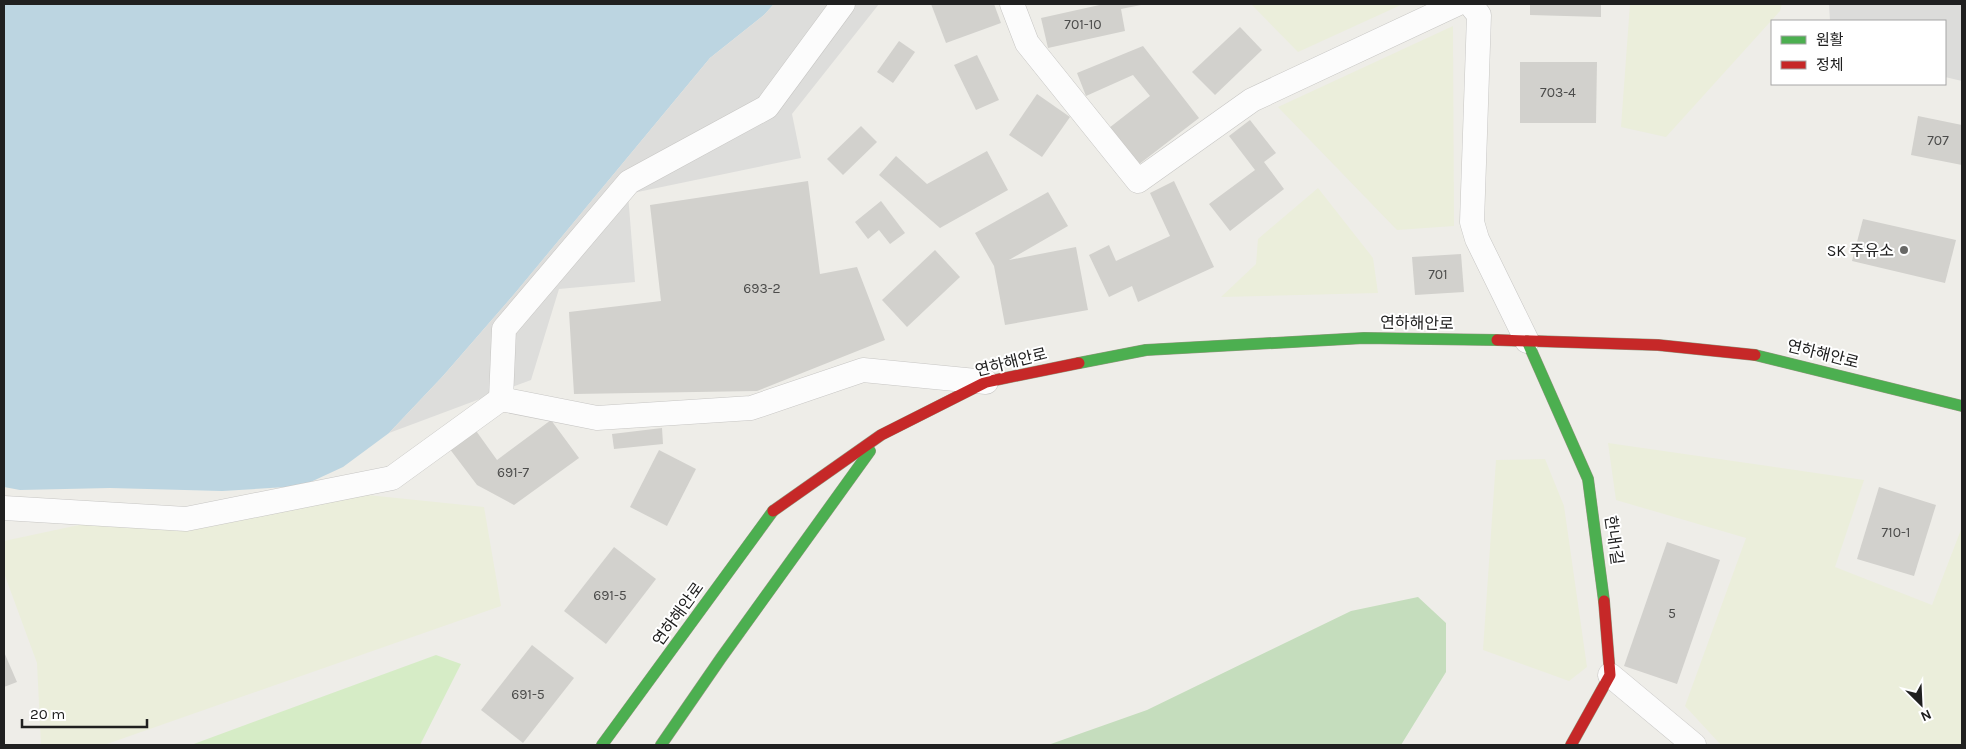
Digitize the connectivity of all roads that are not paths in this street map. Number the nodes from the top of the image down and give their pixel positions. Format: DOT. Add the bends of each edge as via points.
graph roads {
  1 [pos="843,4"];
  2 [pos="1012,4"];
  3 [pos="1457,4"];
  4 [pos="1470,4"];
  5 [pos="1527,341"];
  6 [pos="986,382"];
  7 [pos="501,400"];
  8 [pos="1962,406"];
  9 [pos="881,435"];
  10 [pos="4,508"];
  11 [pos="1610,675"];
  12 [pos="602,745"];
  13 [pos="661,745"];
  14 [pos="1571,745"];
  15 [pos="1694,745"];
  1 -- 7 [label="lane" via="767,107 629,182 504,329"];
  2 -- 3 [label="lane" via="1027,43 1138,181 1252,100"];
  4 -- 5 [label="lane" via="1479,15 1472,222 1477,239"];
  5 -- 6 [label="street, 연하해안로" via="1364,338 1146,350"];
  5 -- 8 [label="street, 연하해안로" via="1658,345 1764,356"];
  5 -- 11 [label="street, 한내1길" via="1588,478 1603,584"];
  6 -- 7 [label="lane" via="863,370 751,408 597,418"];
  6 -- 9 [label="street, 연하해안로"];
  7 -- 10 [label="lane" via="392,478 186,519"];
  9 -- 12 [label="street, 연하해안로" via="774,510"];
  9 -- 13 [label="street, 연하해안로"];
  11 -- 14 [label="street"];
  11 -- 15 [label="lane"];
}
